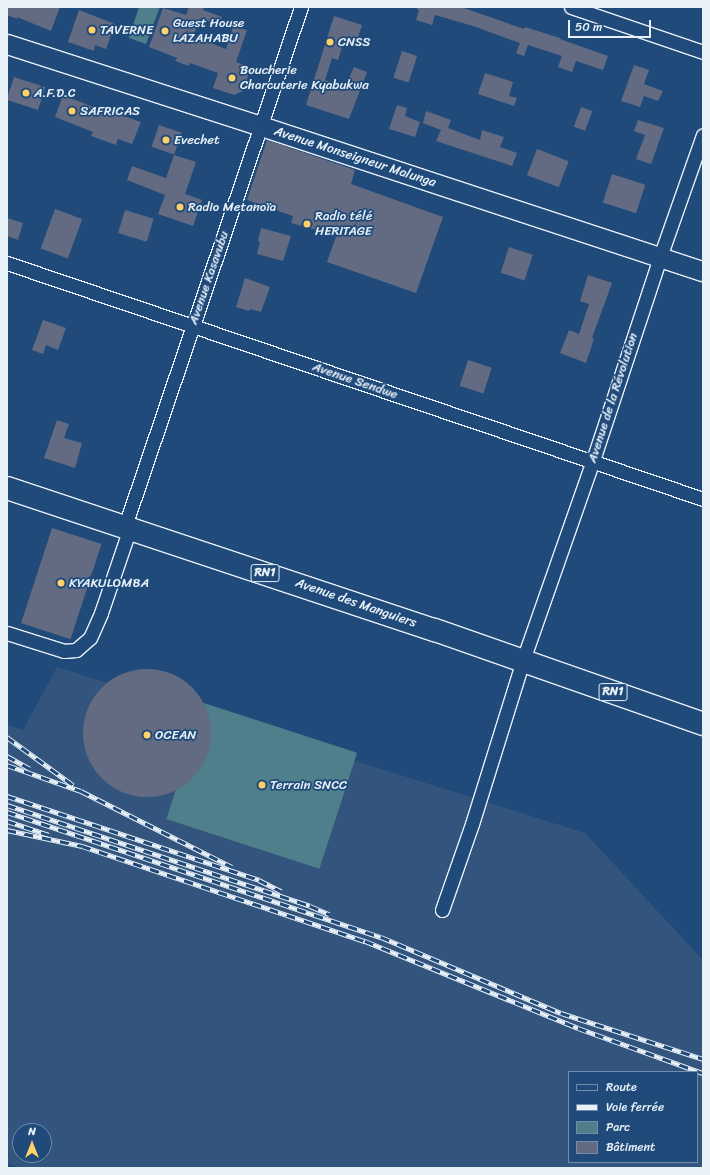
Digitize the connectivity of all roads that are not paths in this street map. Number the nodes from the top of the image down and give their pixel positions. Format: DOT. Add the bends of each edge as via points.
graph roads {
  1 [pos="301,7"];
  2 [pos="571,7"];
  3 [pos="7,44"];
  4 [pos="703,52"];
  5 [pos="261,126"];
  6 [pos="703,136"];
  7 [pos="660,257"];
  8 [pos="7,264"];
  9 [pos="703,272"];
  10 [pos="193,326"];
  11 [pos="593,460"];
  12 [pos="7,488"];
  13 [pos="703,499"];
  14 [pos="127,527"];
  15 [pos="7,633"];
  16 [pos="523,660"];
  17 [pos="703,724"];
  18 [pos="442,910"];
  1 -- 5 [label="street, Avenue Kasavubu"];
  2 -- 4 [label="street"];
  3 -- 5 [label="street, Avenue Monseigneur Malunga"];
  5 -- 7 [label="street, Avenue Monseigneur Malunga"];
  5 -- 10 [label="street, Avenue Kasavubu"];
  6 -- 7 [label="street, Avenue de la Révolution"];
  7 -- 9 [label="street, Avenue Monseigneur Malunga"];
  7 -- 11 [label="street, Avenue de la Révolution"];
  8 -- 10 [label="street, Avenue Sendwe"];
  10 -- 11 [label="street, Avenue Sendwe"];
  10 -- 14 [label="street, Avenue Kasavubu"];
  11 -- 13 [label="street, Avenue Sendwe"];
  11 -- 16 [label="street, Avenue de la Révolution"];
  12 -- 14 [label="highway, Avenue des Manguiers / RN1"];
  14 -- 15 [label="street, Avenue Kasavubu" via="101,613 90,638 76,650 64,651"];
  14 -- 16 [label="highway, Avenue des Manguiers / RN1"];
  16 -- 17 [label="highway, Avenue des Manguiers / RN1"];
  16 -- 18 [label="street, Avenue de la Révolution" via="472,824"];
}
